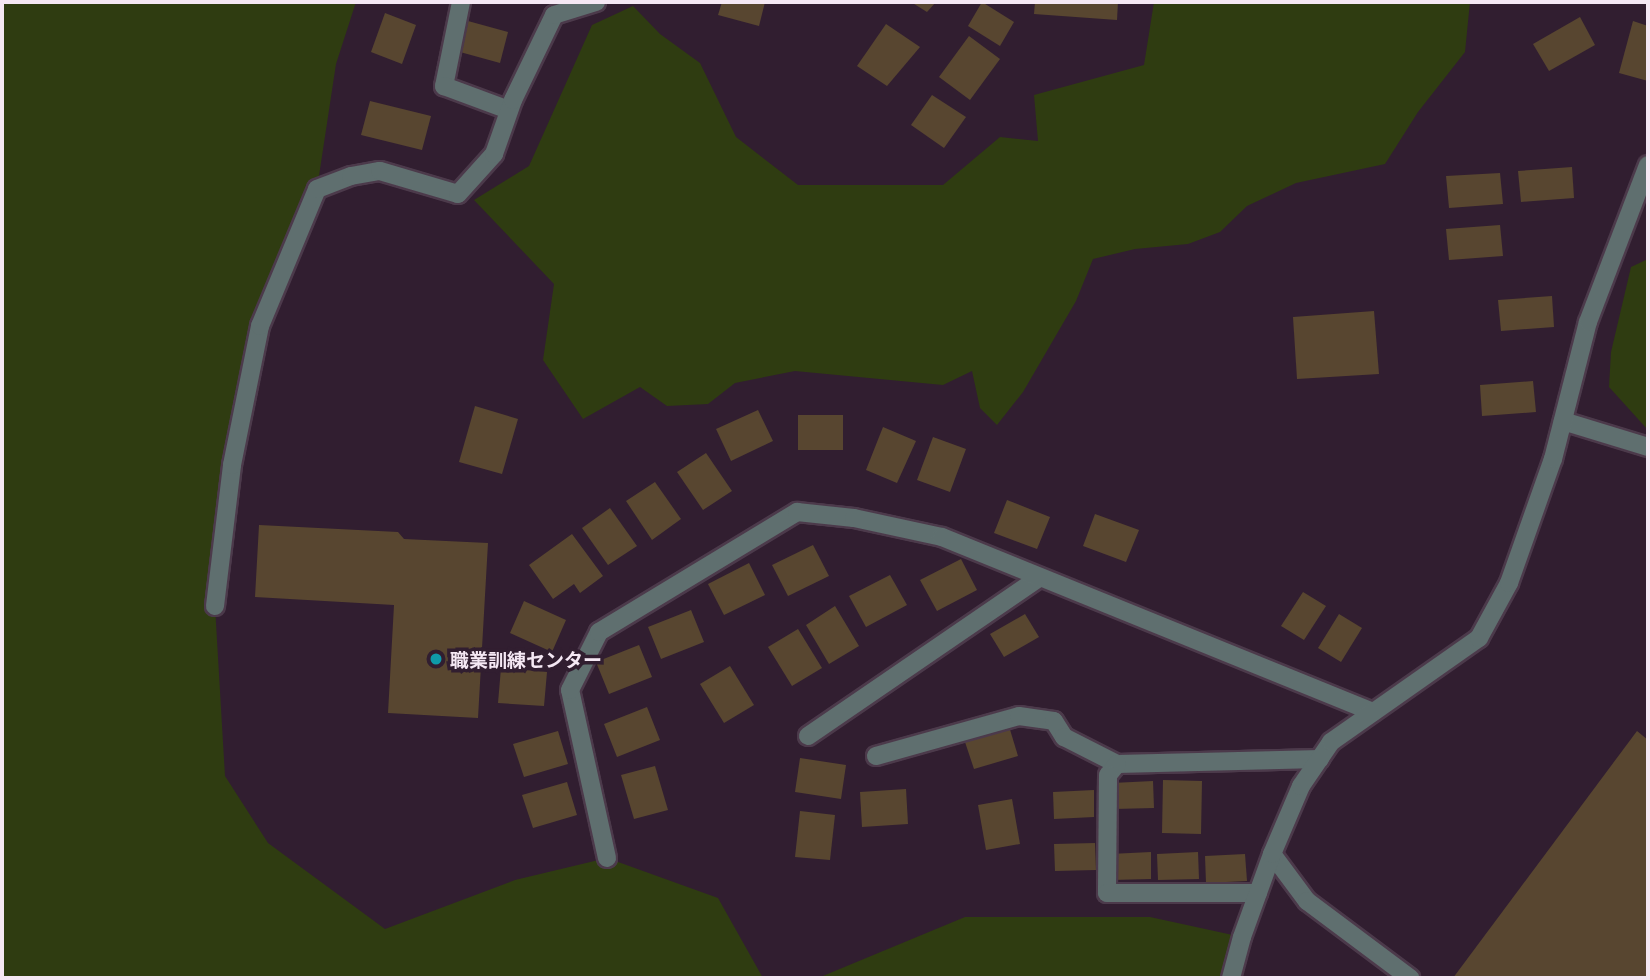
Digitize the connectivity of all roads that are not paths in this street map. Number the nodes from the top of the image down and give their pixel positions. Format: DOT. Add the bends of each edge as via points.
graph roads {
  1 [pos="461,2"];
  2 [pos="596,2"];
  3 [pos="509,110"];
  4 [pos="1648,165"];
  5 [pos="1563,421"];
  6 [pos="1648,447"];
  7 [pos="1040,577"];
  8 [pos="215,607"];
  9 [pos="1373,712"];
  10 [pos="808,736"];
  11 [pos="876,756"];
  12 [pos="1320,760"];
  13 [pos="1117,764"];
  14 [pos="1272,854"];
  15 [pos="607,858"];
  16 [pos="1258,893"];
  17 [pos="1231,978"];
  18 [pos="1410,978"];
  1 -- 3 [label="street" via="444,86"];
  2 -- 3 [label="street" via="554,15"];
  3 -- 8 [label="street" via="494,154 458,194 380,171 317,189 260,326 232,465"];
  4 -- 5 [label="street" via="1588,322"];
  5 -- 6 [label="street"];
  5 -- 9 [label="street" via="1509,583 1479,638"];
  7 -- 9 [label="street"];
  7 -- 10 [label="street"];
  7 -- 15 [label="street" via="942,537 854,518 797,512 598,632 570,690"];
  9 -- 12 [label="street" via="1331,743"];
  11 -- 13 [label="street" via="1019,716 1054,721 1064,737"];
  12 -- 13 [label="street"];
  12 -- 14 [label="street" via="1301,786"];
  13 -- 16 [label="street" via="1108,775 1107,893"];
  14 -- 16 [label="street"];
  14 -- 18 [label="street" via="1307,901"];
  16 -- 17 [label="street"];
}
